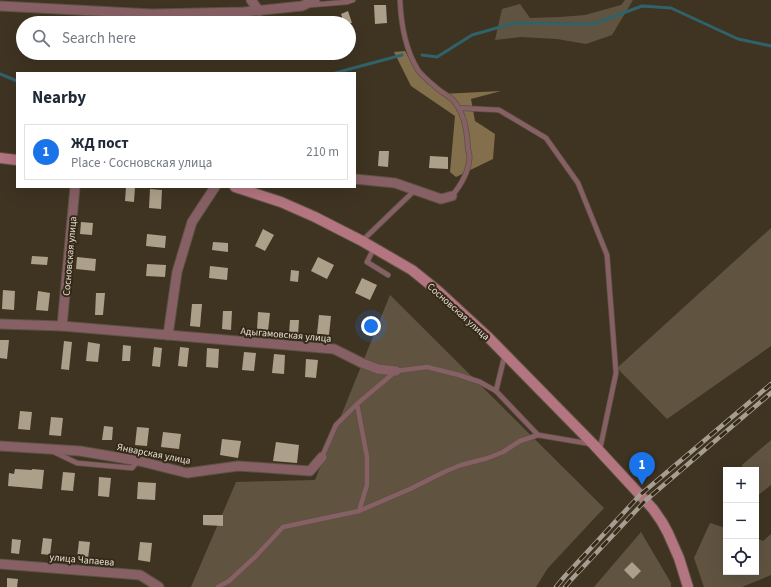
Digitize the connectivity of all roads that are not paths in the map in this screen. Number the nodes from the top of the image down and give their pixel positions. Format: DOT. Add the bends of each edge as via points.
graph roads {
  1 [pos="244,0"];
  2 [pos="251,0"];
  3 [pos="315,0"];
  4 [pos="353,0"];
  5 [pos="400,0"];
  6 [pos="0,6"];
  7 [pos="302,6"];
  8 [pos="259,11"];
  9 [pos="244,12"];
  10 [pos="459,108"];
  11 [pos="0,158"];
  12 [pos="16,160"];
  13 [pos="356,179"];
  14 [pos="75,188"];
  15 [pos="214,188"];
  16 [pos="238,188"];
  17 [pos="415,190"];
  18 [pos="452,196"];
  19 [pos="362,241"];
  20 [pos="374,248"];
  21 [pos="388,275"];
  22 [pos="0,324"];
  23 [pos="62,326"];
  24 [pos="168,335"];
  25 [pos="505,354"];
  26 [pos="396,371"];
  27 [pos="496,390"];
  28 [pos="357,404"];
  29 [pos="538,435"];
  30 [pos="0,446"];
  31 [pos="597,448"];
  32 [pos="322,457"];
  33 [pos="359,511"];
  34 [pos="0,564"];
  35 [pos="159,587"];
  36 [pos="218,587"];
  37 [pos="688,587"];
  1 -- 9 [label="street"];
  2 -- 8 [label="street"];
  3 -- 7 [label="street"];
  4 -- 7 [label="lane"];
  5 -- 10 [label="lane" via="403,32 419,72 452,99"];
  6 -- 9 [label="street" via="152,14"];
  7 -- 8 [label="street"];
  8 -- 9 [label="street"];
  10 -- 18 [label="lane" via="465,121 469,160 460,186"];
  10 -- 31 [label="lane" via="498,110 546,138 578,183 607,255 616,373"];
  11 -- 12 [label="main road"];
  13 -- 17 [label="street" via="395,182"];
  14 -- 23 [label="street, Сосновская улица"];
  15 -- 24 [label="street" via="192,222 177,272"];
  16 -- 19 [label="main road, Сосновская улица" via="282,202"];
  17 -- 18 [label="street" via="441,199"];
  17 -- 19 [label="lane"];
  19 -- 20 [label="main road, Сосновская улица"];
  20 -- 21 [label="lane" via="367,262"];
  20 -- 25 [label="main road, Сосновская улица" via="412,270 438,290"];
  22 -- 23 [label="street, Адыгамовская улица"];
  23 -- 24 [label="street, Адыгамовская улица"];
  24 -- 26 [label="street, Адыгамовская улица" via="334,349 378,369"];
  25 -- 27 [label="lane"];
  25 -- 31 [label="main road, Сосновская улица"];
  26 -- 27 [label="lane" via="427,367 480,382"];
  26 -- 28 [label="lane"];
  27 -- 29 [label="lane"];
  28 -- 32 [label="lane" via="336,425"];
  28 -- 33 [label="lane" via="367,457 367,485"];
  29 -- 31 [label="lane"];
  29 -- 33 [label="lane" via="520,441 488,458 444,472"];
  30 -- 32 [label="street, Январская улица" via="80,451 139,461 187,473 238,466 310,471"];
  31 -- 37 [label="main road, Сосновская улица" via="659,518 679,558"];
  33 -- 36 [label="lane" via="283,527 229,581"];
  34 -- 35 [label="street, улица Чапаева" via="140,575"];
}
